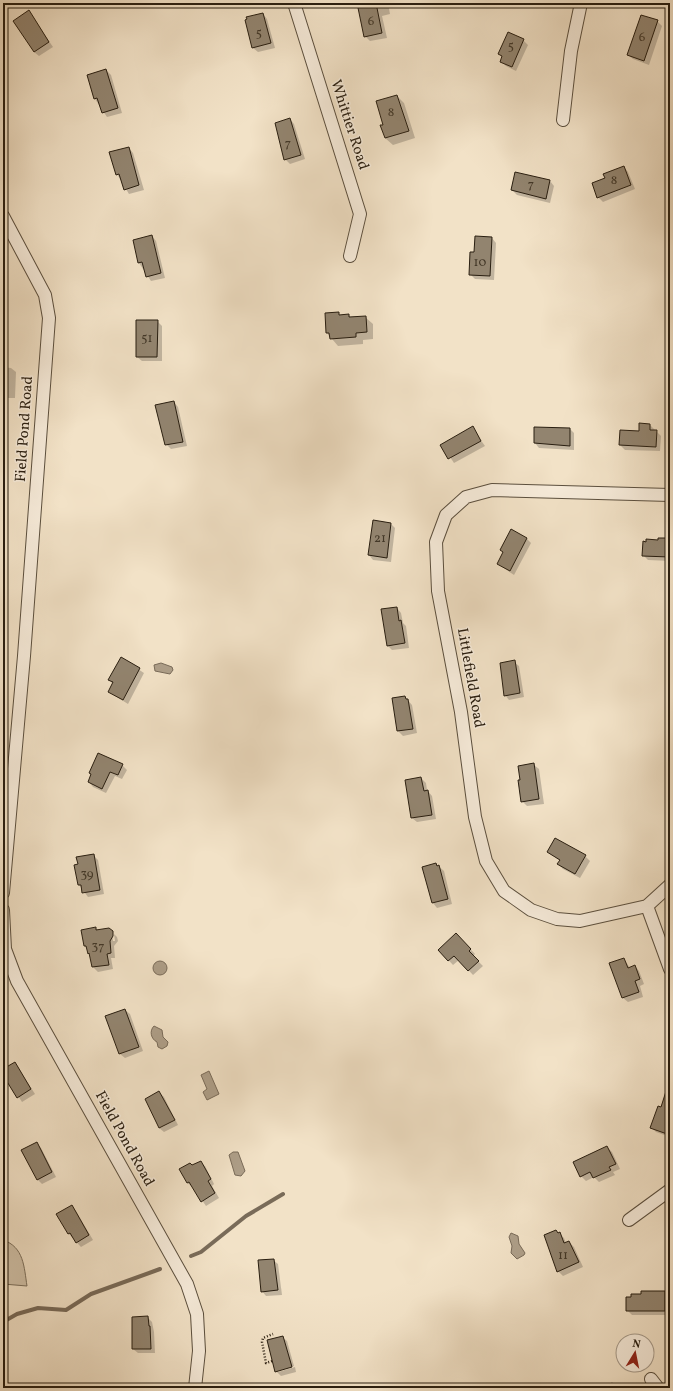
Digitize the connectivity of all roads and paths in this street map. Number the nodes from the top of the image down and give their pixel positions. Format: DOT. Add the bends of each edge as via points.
graph roads {
  1 [pos="294,3"];
  2 [pos="582,3"];
  3 [pos="563,120"];
  4 [pos="3,216"];
  5 [pos="350,256"];
  6 [pos="670,495"];
  7 [pos="670,885"];
  8 [pos="3,893"];
  9 [pos="647,906"];
  10 [pos="3,910"];
  11 [pos="670,969"];
  12 [pos="670,1190"];
  13 [pos="629,1220"];
  14 [pos="273,1334"];
  15 [pos="272,1361"];
  16 [pos="195,1388"];
  1 -- 5 [label="street, Whittier Road" via="360,214"];
  2 -- 3 [label="street" via="571,51"];
  4 -- 8 [label="street, Field Pond Road" via="45,295 49,318 24,656"];
  6 -- 9 [label="street, Littlefield Road" via="492,490 466,497 446,515 436,542 438,591 461,712 475,817 486,861 504,891 531,910 557,919 580,921"];
  7 -- 9 [label="street, Littlefield Road"];
  9 -- 11 [label="street"];
  10 -- 16 [label="street, Field Pond Road" via="5,949 17,981 187,1284 197,1314"];
  12 -- 13 [label="street"];
  14 -- 15 [label="path" via="263,1338 262,1342 266,1363"];
}
